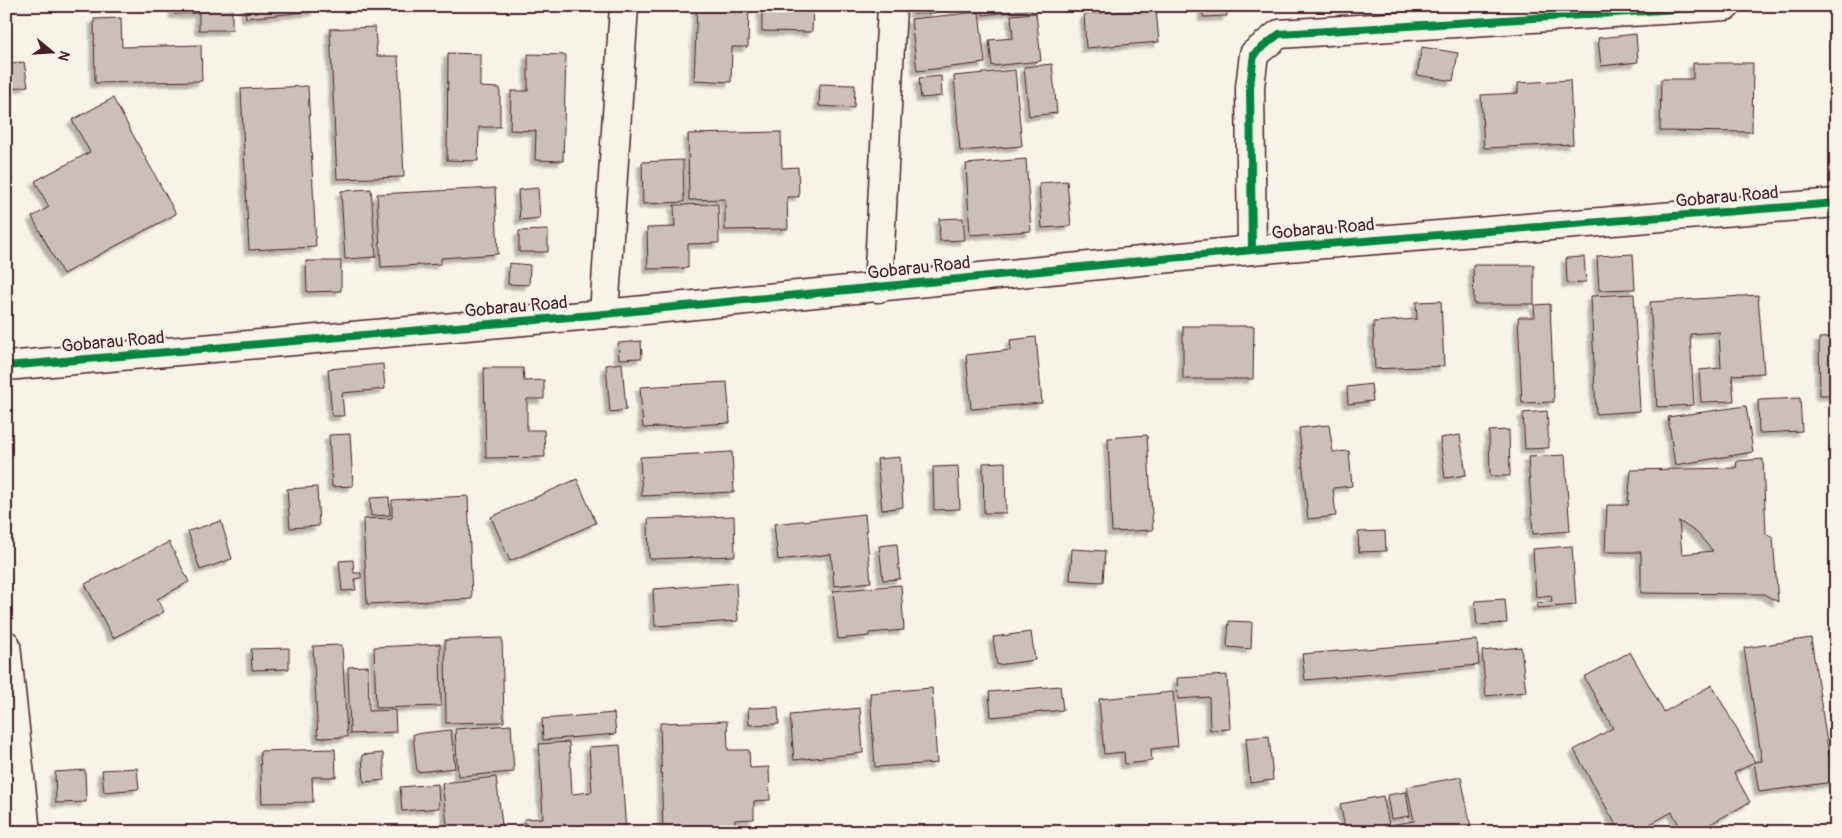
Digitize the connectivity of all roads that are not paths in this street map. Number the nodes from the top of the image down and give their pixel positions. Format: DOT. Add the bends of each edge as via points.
graph roads {
  1 [pos="624,6"];
  2 [pos="892,6"];
  3 [pos="1726,6"];
  4 [pos="1836,204"];
  5 [pos="1252,250"];
  6 [pos="878,288"];
  7 [pos="604,314"];
  8 [pos="6,366"];
  9 [pos="6,645"];
  10 [pos="26,832"];
  1 -- 7 [label="street"];
  2 -- 6 [label="street"];
  3 -- 5 [label="street" via="1279,34 1254,54 1250,87"];
  4 -- 5 [label="street, Gobarau Road"];
  5 -- 6 [label="street, Gobarau Road"];
  6 -- 7 [label="street, Gobarau Road"];
  7 -- 8 [label="street, Gobarau Road"];
  9 -- 10 [label="street"];
}
